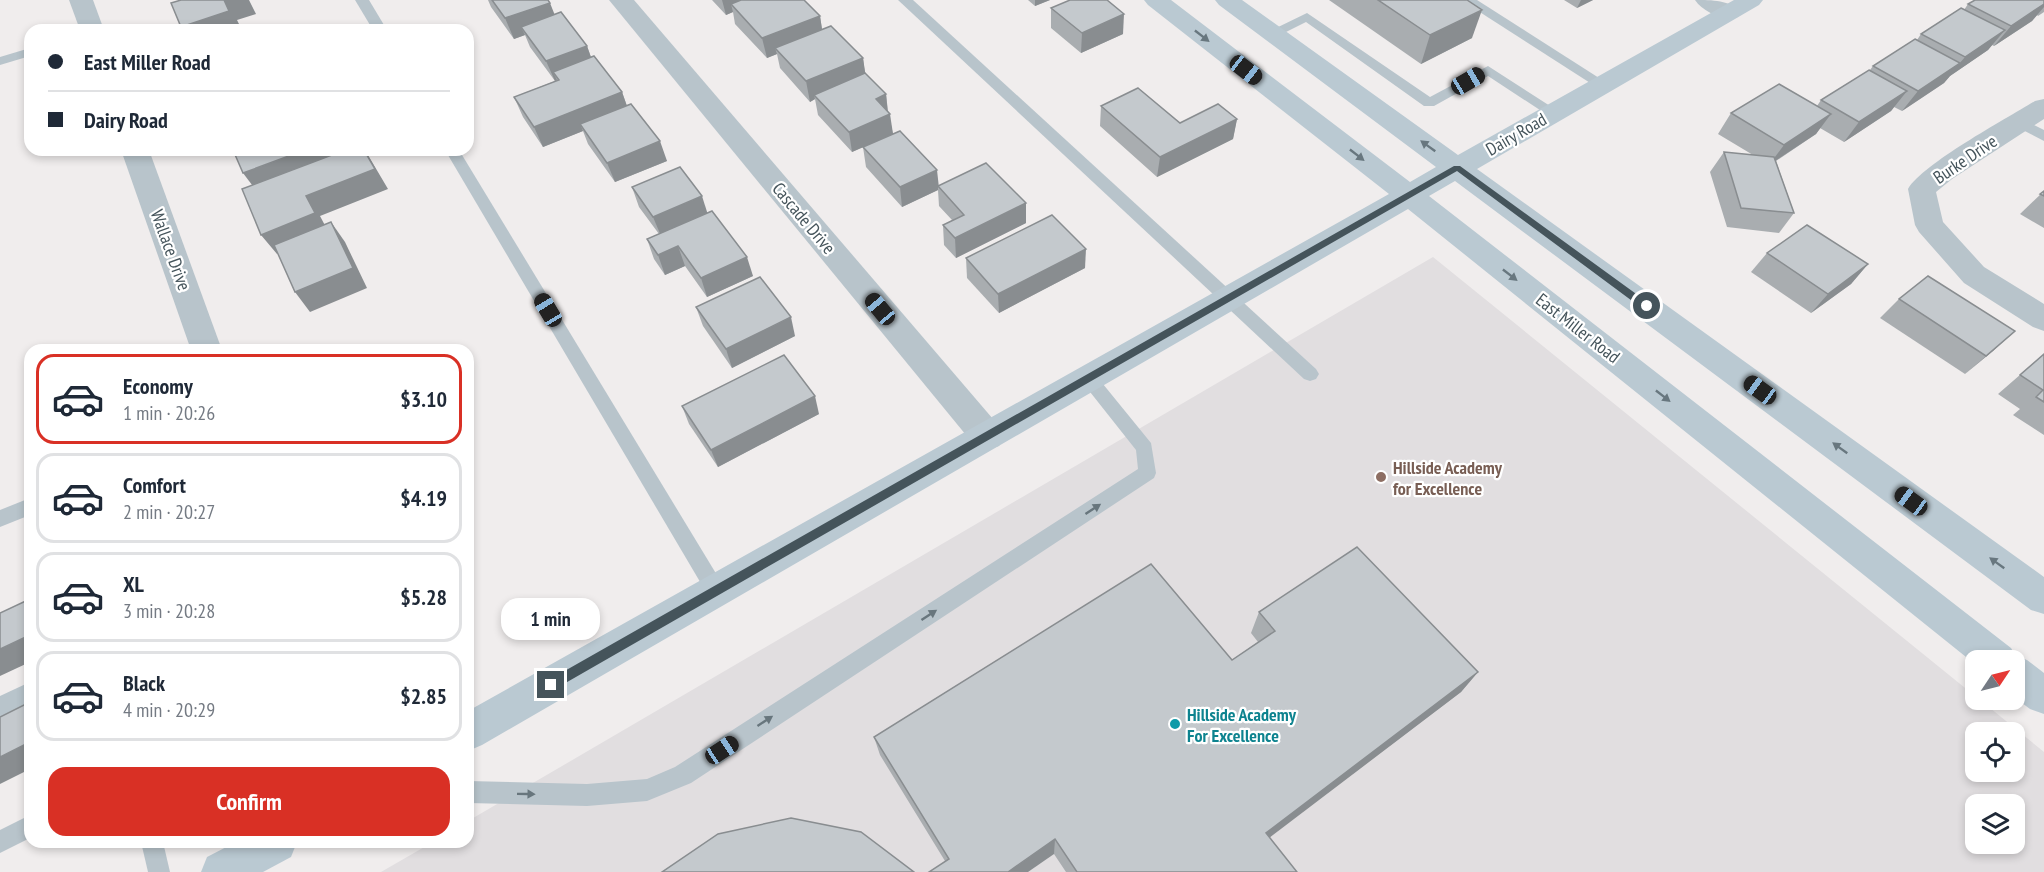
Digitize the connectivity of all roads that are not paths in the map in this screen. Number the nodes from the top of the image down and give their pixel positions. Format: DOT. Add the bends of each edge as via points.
graph roads {
  1 [pos="81,0"];
  2 [pos="362,0"];
  3 [pos="621,0"];
  4 [pos="905,0"];
  5 [pos="1156,0"];
  6 [pos="1227,0"];
  7 [pos="1468,0"];
  8 [pos="1729,4"];
  9 [pos="90,24"];
  10 [pos="376,24"];
  11 [pos="1273,33"];
  12 [pos="24,54"];
  13 [pos="0,61"];
  14 [pos="1603,85"];
  15 [pos="2044,107"];
  16 [pos="1554,113"];
  17 [pos="2020,123"];
  18 [pos="2044,136"];
  19 [pos="137,156"];
  20 [pos="456,156"];
  21 [pos="1457,168"];
  22 [pos="1409,195"];
  23 [pos="1227,299"];
  24 [pos="2044,319"];
  25 [pos="205,344"];
  26 [pos="1310,375"];
  27 [pos="1088,378"];
  28 [pos="987,436"];
  29 [pos="24,509"];
  30 [pos="0,519"];
  31 [pos="716,591"];
  32 [pos="2044,598"];
  33 [pos="1985,650"];
  34 [pos="2025,681"];
  35 [pos="24,695"];
  36 [pos="2044,696"];
  37 [pos="0,707"];
  38 [pos="474,729"];
  39 [pos="474,792"];
  40 [pos="24,829"];
  41 [pos="0,842"];
  42 [pos="153,848"];
  43 [pos="265,848"];
  44 [pos="159,872"];
  45 [pos="222,872"];
  1 -- 9 [label="street"];
  2 -- 10 [label="lane"];
  3 -- 28 [label="street, Cascade Drive"];
  4 -- 23 [label="lane"];
  5 -- 22 [label="main road, East Miller Road, one-way"];
  6 -- 11 [label="main road"];
  7 -- 14 [label="lane"];
  8 -- 14 [label="main road, Dairy Road"];
  11 -- 16 [label="lane" via="1307,17 1429,103 1488,69"];
  21 -- 11 [label="main road, one-way"];
  12 -- 13 [label="lane"];
  14 -- 16 [label="main road, Dairy Road"];
  15 -- 17 [label="street, Burke Drive"];
  16 -- 21 [label="main road, Dairy Road"];
  17 -- 18 [label="lane"];
  17 -- 24 [label="street, Burke Drive" via="1922,189 1929,225 1974,275"];
  19 -- 25 [label="street, Wallace Drive"];
  20 -- 31 [label="lane"];
  21 -- 22 [label="main road, Dairy Road"];
  32 -- 21 [label="main road, one-way"];
  22 -- 23 [label="main road, Dairy Road"];
  22 -- 33 [label="main road, East Miller Road, one-way"];
  23 -- 26 [label="lane"];
  23 -- 27 [label="main road, Dairy Road"];
  27 -- 28 [label="main road, Dairy Road"];
  39 -- 27 [label="lane, one-way" via="587,795 647,790 683,775 1147,473 1145,448"];
  28 -- 31 [label="main road, Dairy Road"];
  29 -- 30 [label="lane"];
  31 -- 38 [label="main road, Dairy Road"];
  34 -- 36 [label="main road"];
  35 -- 37 [label="lane"];
  40 -- 41 [label="lane"];
  42 -- 44 [label="lane"];
  43 -- 45 [label="main road"];
}
